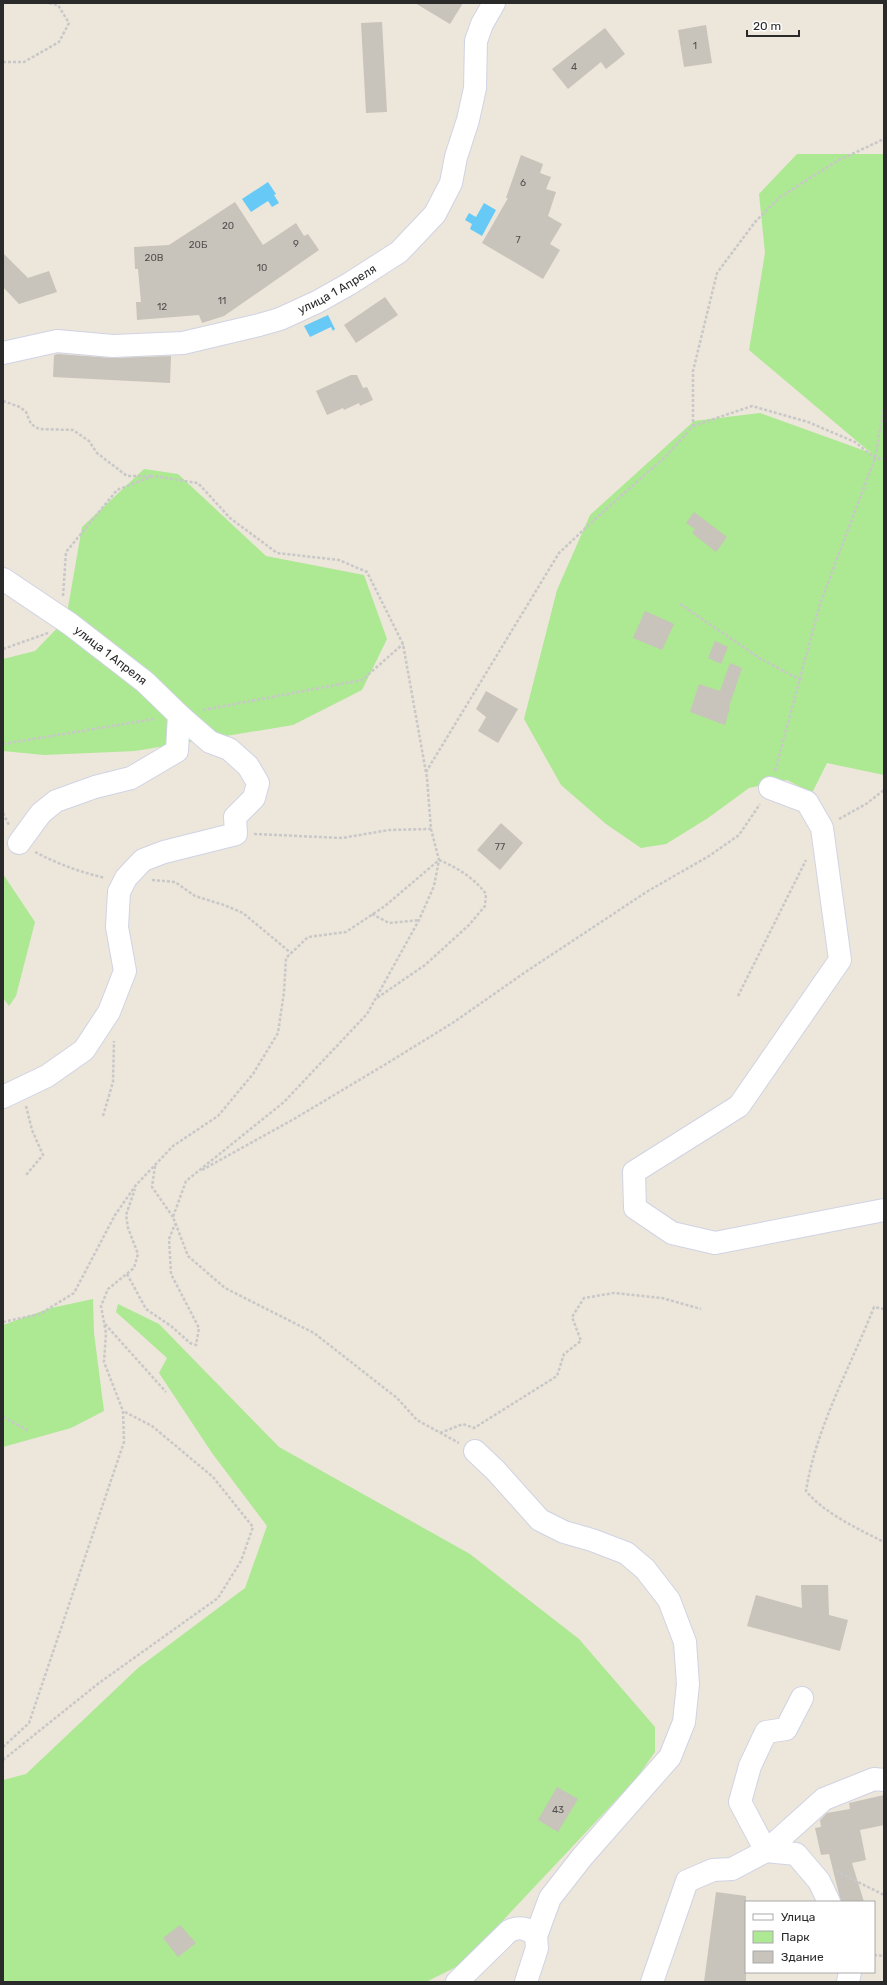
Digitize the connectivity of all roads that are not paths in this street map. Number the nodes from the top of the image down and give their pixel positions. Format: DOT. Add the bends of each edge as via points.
graph roads {
  1 [pos="494,3"];
  2 [pos="3,352"];
  3 [pos="3,579"];
  4 [pos="179,715"];
  5 [pos="770,788"];
  6 [pos="19,843"];
  7 [pos="12,1092"];
  8 [pos="884,1210"];
  9 [pos="475,1451"];
  10 [pos="802,1698"];
  11 [pos="884,1780"];
  12 [pos="766,1851"];
  13 [pos="829,1901"];
  14 [pos="536,1936"];
  15 [pos="457,1982"];
  16 [pos="526,1982"];
  17 [pos="652,1982"];
  1 -- 2 [label="street, улица 1 Апреля" via="476,40 475,88 456,157 452,183 434,214 399,252 316,302 258,326 183,343 113,346 57,341"];
  3 -- 4 [label="street, улица 1 Апреля" via="70,624 145,682"];
  4 -- 6 [label="street" via="177,751 131,778 56,801 40,813"];
  4 -- 7 [label="street, улица 1 Апреля" via="210,742 229,749 248,766 258,783 254,798 235,818 236,834 164,852 143,860 130,874 119,892 118,927 124,971 109,1012 84,1050 47,1076"];
  5 -- 8 [label="street" via="807,802 822,828 840,960 739,1106 634,1172 636,1208 672,1233 715,1243"];
  9 -- 14 [label="street" via="540,1520 564,1532 626,1553 645,1569 669,1600 685,1642 688,1684 684,1722 670,1757 583,1856 550,1898"];
  10 -- 12 [label="street" via="786,1729 766,1732 750,1766 740,1802"];
  11 -- 12 [label="street" via="874,1779 824,1799"];
  12 -- 13 [label="street" via="796,1854 819,1881"];
  12 -- 17 [label="street" via="732,1870 713,1870 688,1881"];
  14 -- 15 [label="street" via="529,1930 518,1927 509,1931"];
  14 -- 16 [label="street" via="537,1948"];
}
